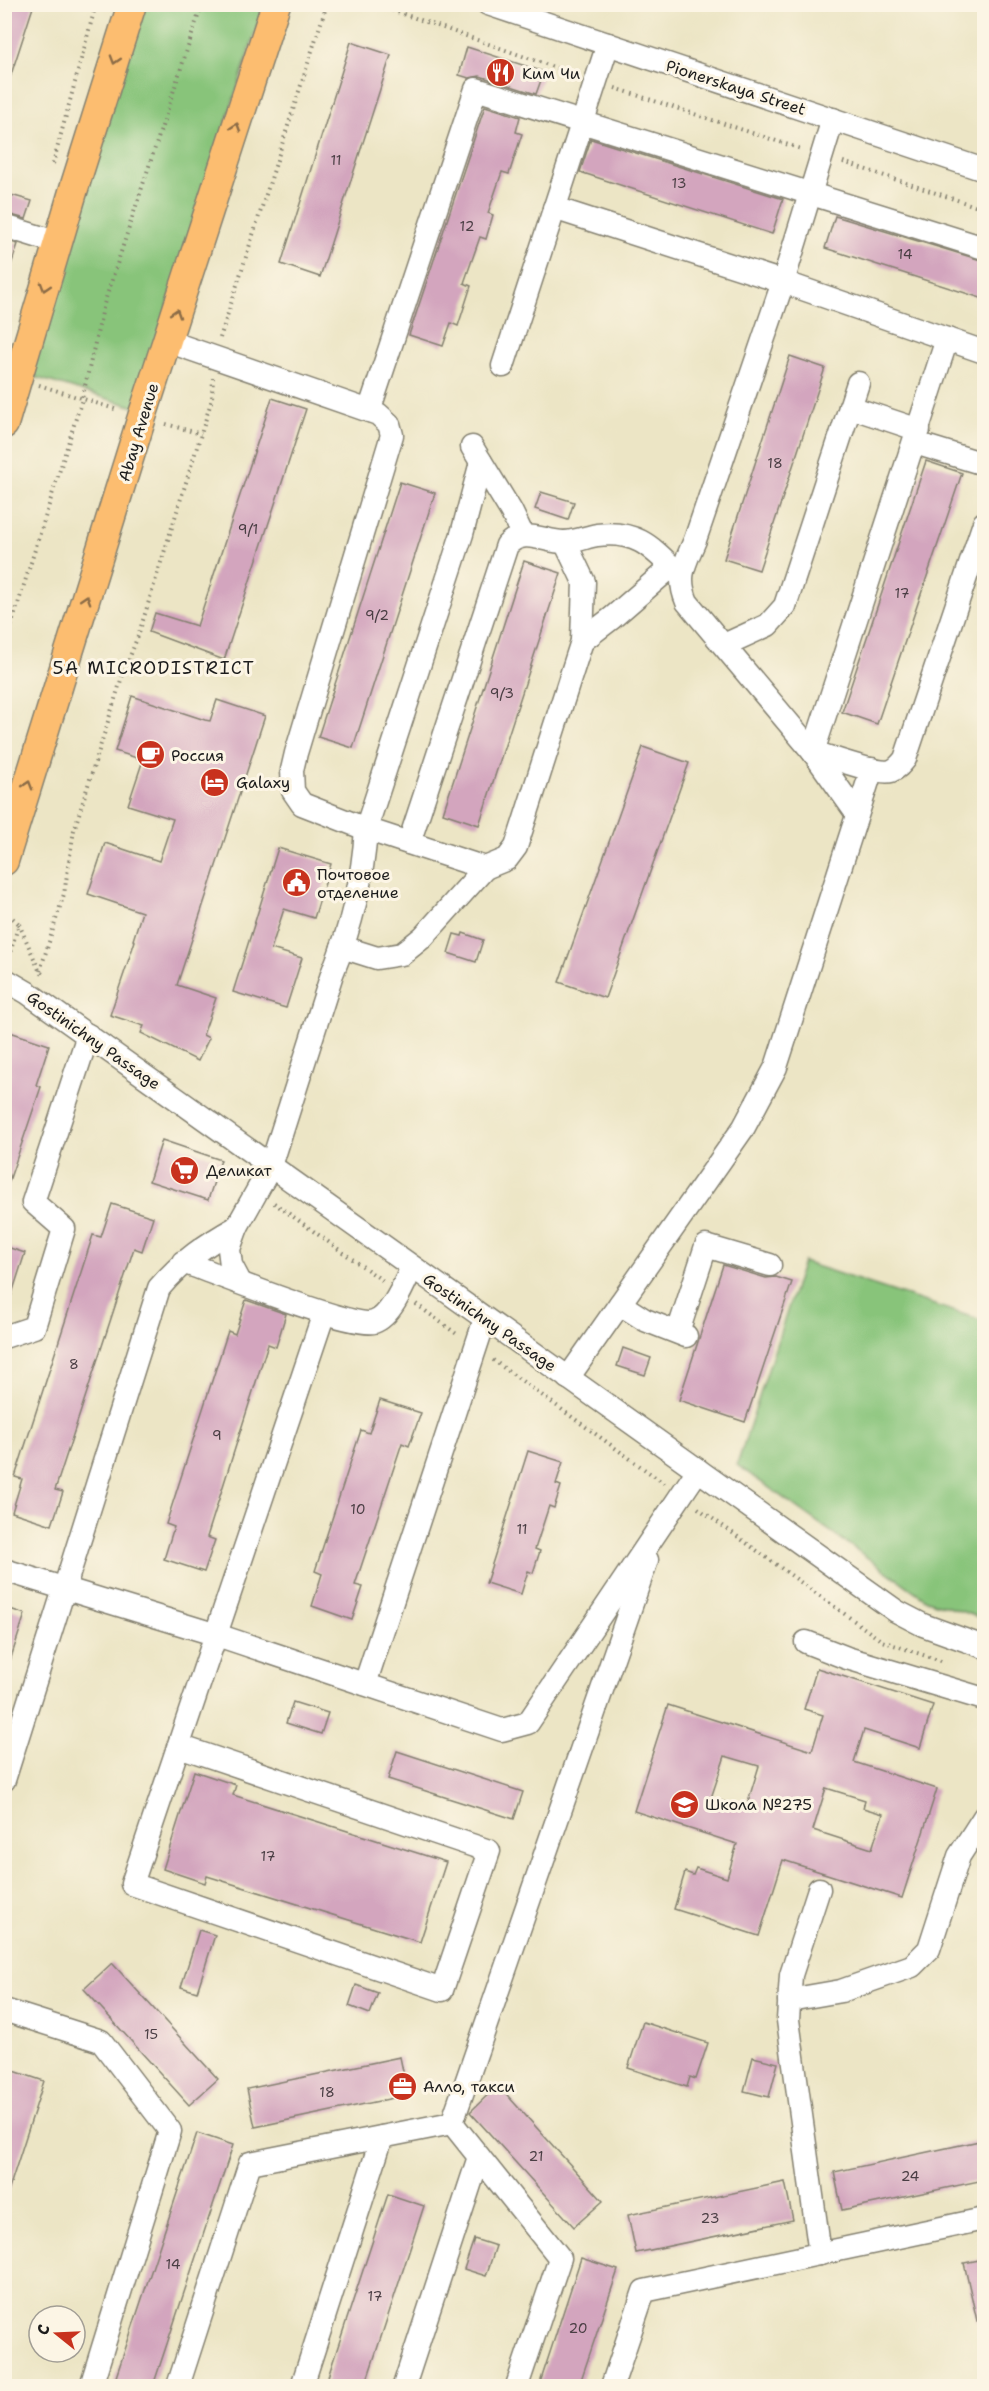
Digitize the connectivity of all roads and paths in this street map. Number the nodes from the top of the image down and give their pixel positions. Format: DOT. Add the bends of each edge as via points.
graph roads {
  1 [pos="96,4"];
  2 [pos="132,4"];
  3 [pos="202,4"];
  4 [pos="276,4"];
  5 [pos="327,4"];
  6 [pos="375,4"];
  7 [pos="488,4"];
  8 [pos="608,44"];
  9 [pos="596,81"];
  10 [pos="833,119"];
  11 [pos="582,123"];
  12 [pos="822,155"];
  13 [pos="52,166"];
  14 [pos="984,170"];
  15 [pos="812,194"];
  16 [pos="554,208"];
  17 [pos="984,209"];
  18 [pos="4,226"];
  19 [pos="58,243"];
  20 [pos="984,248"];
  21 [pos="783,282"];
  22 [pos="947,339"];
  23 [pos="167,341"];
  24 [pos="984,352"];
  25 [pos="214,357"];
  26 [pos="503,366"];
  27 [pos="18,378"];
  28 [pos="858,383"];
  29 [pos="82,399"];
  30 [pos="850,407"];
  31 [pos="369,411"];
  32 [pos="142,417"];
  33 [pos="4,424"];
  34 [pos="201,434"];
  35 [pos="917,436"];
  36 [pos="984,464"];
  37 [pos="984,523"];
  38 [pos="523,536"];
  39 [pos="564,542"];
  40 [pos="676,571"];
  41 [pos="582,641"];
  42 [pos="724,645"];
  43 [pos="4,650"];
  44 [pos="813,752"];
  45 [pos="872,769"];
  46 [pos="857,813"];
  47 [pos="366,829"];
  48 [pos="409,843"];
  49 [pos="4,861"];
  50 [pos="485,868"];
  51 [pos="4,910"];
  52 [pos="19,924"];
  53 [pos="342,947"];
  54 [pos="6,970"];
  55 [pos="40,972"];
  56 [pos="49,979"];
  57 [pos="88,1035"];
  58 [pos="271,1166"];
  59 [pos="256,1190"];
  60 [pos="237,1227"];
  61 [pos="183,1262"];
  62 [pos="770,1265"];
  63 [pos="412,1267"];
  64 [pos="240,1282"];
  65 [pos="400,1293"];
  66 [pos="620,1304"];
  67 [pos="324,1313"];
  68 [pos="485,1319"];
  69 [pos="4,1337"];
  70 [pos="476,1348"];
  71 [pos="568,1378"];
  72 [pos="698,1470"];
  73 [pos="680,1495"];
  74 [pos="653,1539"];
  75 [pos="4,1570"];
  76 [pos="65,1588"];
  77 [pos="217,1635"];
  78 [pos="806,1642"];
  79 [pos="984,1647"];
  80 [pos="950,1664"];
  81 [pos="365,1684"];
  82 [pos="984,1699"];
  83 [pos="179,1746"];
  84 [pos="4,1780"];
  85 [pos="984,1818"];
  86 [pos="819,1888"];
  87 [pos="789,2000"];
  88 [pos="5,2011"];
  89 [pos="452,2123"];
  90 [pos="382,2137"];
  91 [pos="479,2157"];
  92 [pos="984,2219"];
  93 [pos="820,2254"];
  94 [pos="91,2386"];
  95 [pos="178,2386"];
  96 [pos="302,2386"];
  97 [pos="404,2386"];
  98 [pos="517,2386"];
  99 [pos="612,2386"];
  1 -- 13 [label="path"];
  2 -- 19 [label="main road, one-way"];
  3 -- 29 [label="path" via="104,304"];
  23 -- 4 [label="main road, Abay Avenue, one-way"];
  5 -- 25 [label="path"];
  6 -- 9 [label="path"];
  7 -- 8 [label="street, Pionerskaya Street"];
  8 -- 9 [label="street"];
  8 -- 10 [label="street, Pionerskaya Street"];
  9 -- 11 [label="street"];
  9 -- 12 [label="path"];
  10 -- 12 [label="street"];
  10 -- 14 [label="street, Pionerskaya Street"];
  11 -- 15 [label="street"];
  11 -- 16 [label="street"];
  11 -- 31 [label="street" via="476,89"];
  12 -- 15 [label="street"];
  12 -- 17 [label="path"];
  15 -- 20 [label="street"];
  15 -- 21 [label="street"];
  16 -- 21 [label="street"];
  16 -- 26 [label="street"];
  18 -- 19 [label="street"];
  19 -- 27 [label="main road, one-way"];
  21 -- 22 [label="street"];
  21 -- 40 [label="street" via="695,540"];
  22 -- 24 [label="street"];
  22 -- 35 [label="street"];
  23 -- 25 [label="street"];
  23 -- 32 [label="main road, Abay Avenue"];
  25 -- 31 [label="street"];
  25 -- 34 [label="path" via="212,399"];
  27 -- 29 [label="path"];
  27 -- 33 [label="main road"];
  28 -- 30 [label="street"];
  29 -- 32 [label="path"];
  29 -- 43 [label="path"];
  30 -- 35 [label="street"];
  30 -- 42 [label="street" via="785,606 768,625"];
  31 -- 47 [label="street" via="389,424 392,435 292,770 293,791 302,804"];
  32 -- 34 [label="path"];
  49 -- 32 [label="main road, Abay Avenue, one-way"];
  34 -- 55 [label="path" via="74,830 64,894"];
  35 -- 36 [label="street"];
  35 -- 44 [label="street"];
  37 -- 45 [label="street" via="905,759 888,772"];
  38 -- 39 [label="street"];
  38 -- 47 [label="street" via="477,454 462,534"];
  38 -- 48 [label="street" via="507,545"];
  39 -- 40 [label="street" via="619,533 646,543"];
  39 -- 41 [label="street" via="584,582"];
  40 -- 41 [label="street"];
  40 -- 42 [label="street" via="687,602"];
  41 -- 50 [label="street" via="516,847 507,859"];
  42 -- 44 [label="street"];
  44 -- 45 [label="street"];
  44 -- 46 [label="street"];
  45 -- 46 [label="street"];
  46 -- 66 [label="street" via="776,1067 744,1127"];
  47 -- 48 [label="street"];
  47 -- 53 [label="street" via="364,865"];
  48 -- 50 [label="street"];
  50 -- 53 [label="street" via="423,937 402,954 377,958"];
  51 -- 52 [label="path"];
  52 -- 54 [label="path"];
  52 -- 55 [label="path"];
  53 -- 58 [label="street"];
  54 -- 57 [label="street, Gostinichny Passage" via="28,993"];
  55 -- 56 [label="path"];
  57 -- 58 [label="street, Gostinichny Passage"];
  57 -- 69 [label="street" via="33,1202 64,1229 34,1327"];
  58 -- 59 [label="street"];
  58 -- 63 [label="street, Gostinichny Passage"];
  59 -- 60 [label="street"];
  59 -- 65 [label="path"];
  60 -- 61 [label="street"];
  60 -- 64 [label="street" via="229,1249 231,1265"];
  61 -- 64 [label="street"];
  61 -- 76 [label="street" via="159,1288"];
  62 -- 66 [label="street" via="706,1246 682,1334 645,1320"];
  63 -- 65 [label="street"];
  63 -- 68 [label="street, Gostinichny Passage"];
  64 -- 67 [label="street"];
  65 -- 67 [label="street" via="379,1320 372,1323"];
  65 -- 70 [label="path"];
  66 -- 71 [label="street"];
  67 -- 77 [label="street"];
  68 -- 70 [label="street"];
  68 -- 71 [label="street, Gostinichny Passage"];
  70 -- 73 [label="path"];
  70 -- 81 [label="street"];
  71 -- 72 [label="street, Gostinichny Passage"];
  72 -- 73 [label="street"];
  72 -- 79 [label="street, Gostinichny Passage" via="896,1611"];
  73 -- 74 [label="street"];
  73 -- 80 [label="path" via="882,1641"];
  74 -- 81 [label="street" via="528,1723 501,1730"];
  74 -- 89 [label="street"];
  75 -- 76 [label="street"];
  76 -- 77 [label="street"];
  76 -- 84 [label="street"];
  77 -- 81 [label="street"];
  77 -- 83 [label="street"];
  78 -- 82 [label="street"];
  83 -- 83 [label="street" via="489,1851 442,1990 132,1884"];
  85 -- 87 [label="street" via="959,1856 929,1949 912,1966 841,1991"];
  86 -- 87 [label="street" via="791,1976"];
  87 -- 93 [label="street" via="788,2020"];
  88 -- 94 [label="street" via="101,2041 170,2131"];
  89 -- 90 [label="street"];
  89 -- 91 [label="street"];
  90 -- 95 [label="street" via="250,2163"];
  90 -- 96 [label="street"];
  91 -- 97 [label="street"];
  91 -- 98 [label="street" via="560,2258"];
  92 -- 93 [label="street"];
  93 -- 99 [label="street" via="644,2291"];
}
